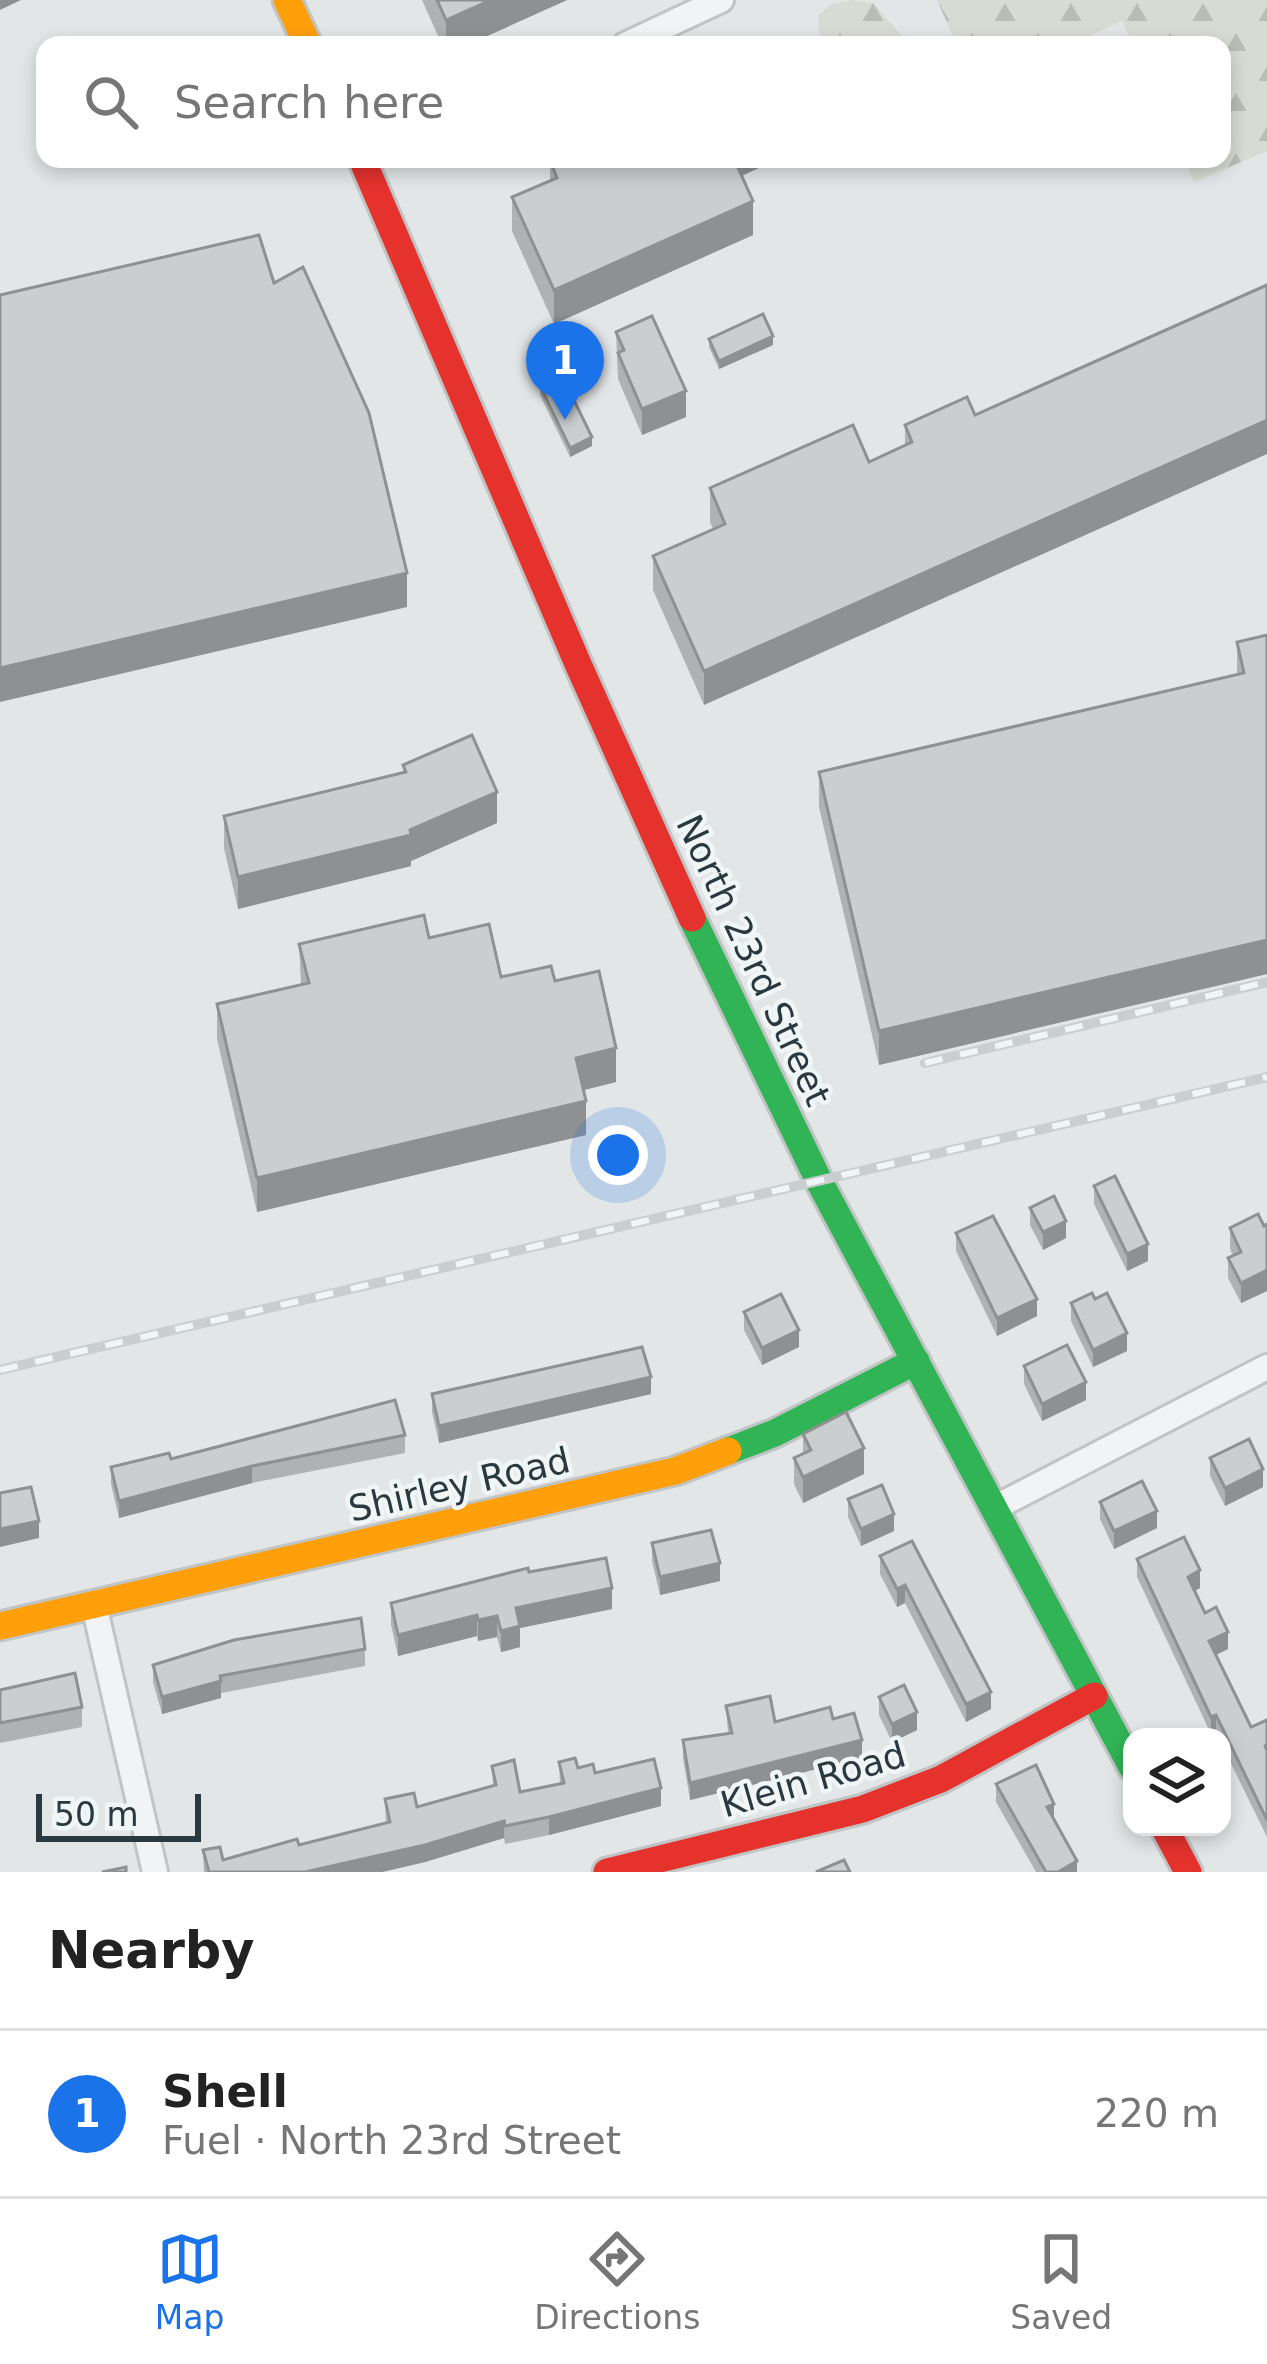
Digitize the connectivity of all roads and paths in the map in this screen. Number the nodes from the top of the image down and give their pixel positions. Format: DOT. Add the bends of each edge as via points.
graph roads {
  1 [pos="286,0"];
  2 [pos="721,0"];
  3 [pos="304,36"];
  4 [pos="644,36"];
  5 [pos="366,168"];
  6 [pos="916,1361"];
  7 [pos="1267,1367"];
  8 [pos="996,1507"];
  9 [pos="94,1605"];
  10 [pos="0,1627"];
  11 [pos="1094,1696"];
  12 [pos="1123,1750"];
  13 [pos="1169,1836"];
  14 [pos="155,1872"];
  15 [pos="607,1872"];
  16 [pos="1188,1872"];
  1 -- 3 [label="main road"];
  2 -- 4 [label="street"];
  5 -- 6 [label="main road, North 23rd Street" via="695,925"];
  6 -- 8 [label="main road, North 23rd Street"];
  6 -- 9 [label="main road, Shirley Road" via="775,1433 675,1471"];
  7 -- 8 [label="street"];
  8 -- 11 [label="main road, North 23rd Street"];
  9 -- 10 [label="main road, Shirley Road"];
  9 -- 14 [label="street"];
  11 -- 12 [label="main road, North 23rd Street"];
  11 -- 15 [label="main road, Klein Road" via="903,1796"];
  13 -- 16 [label="main road"];
}
